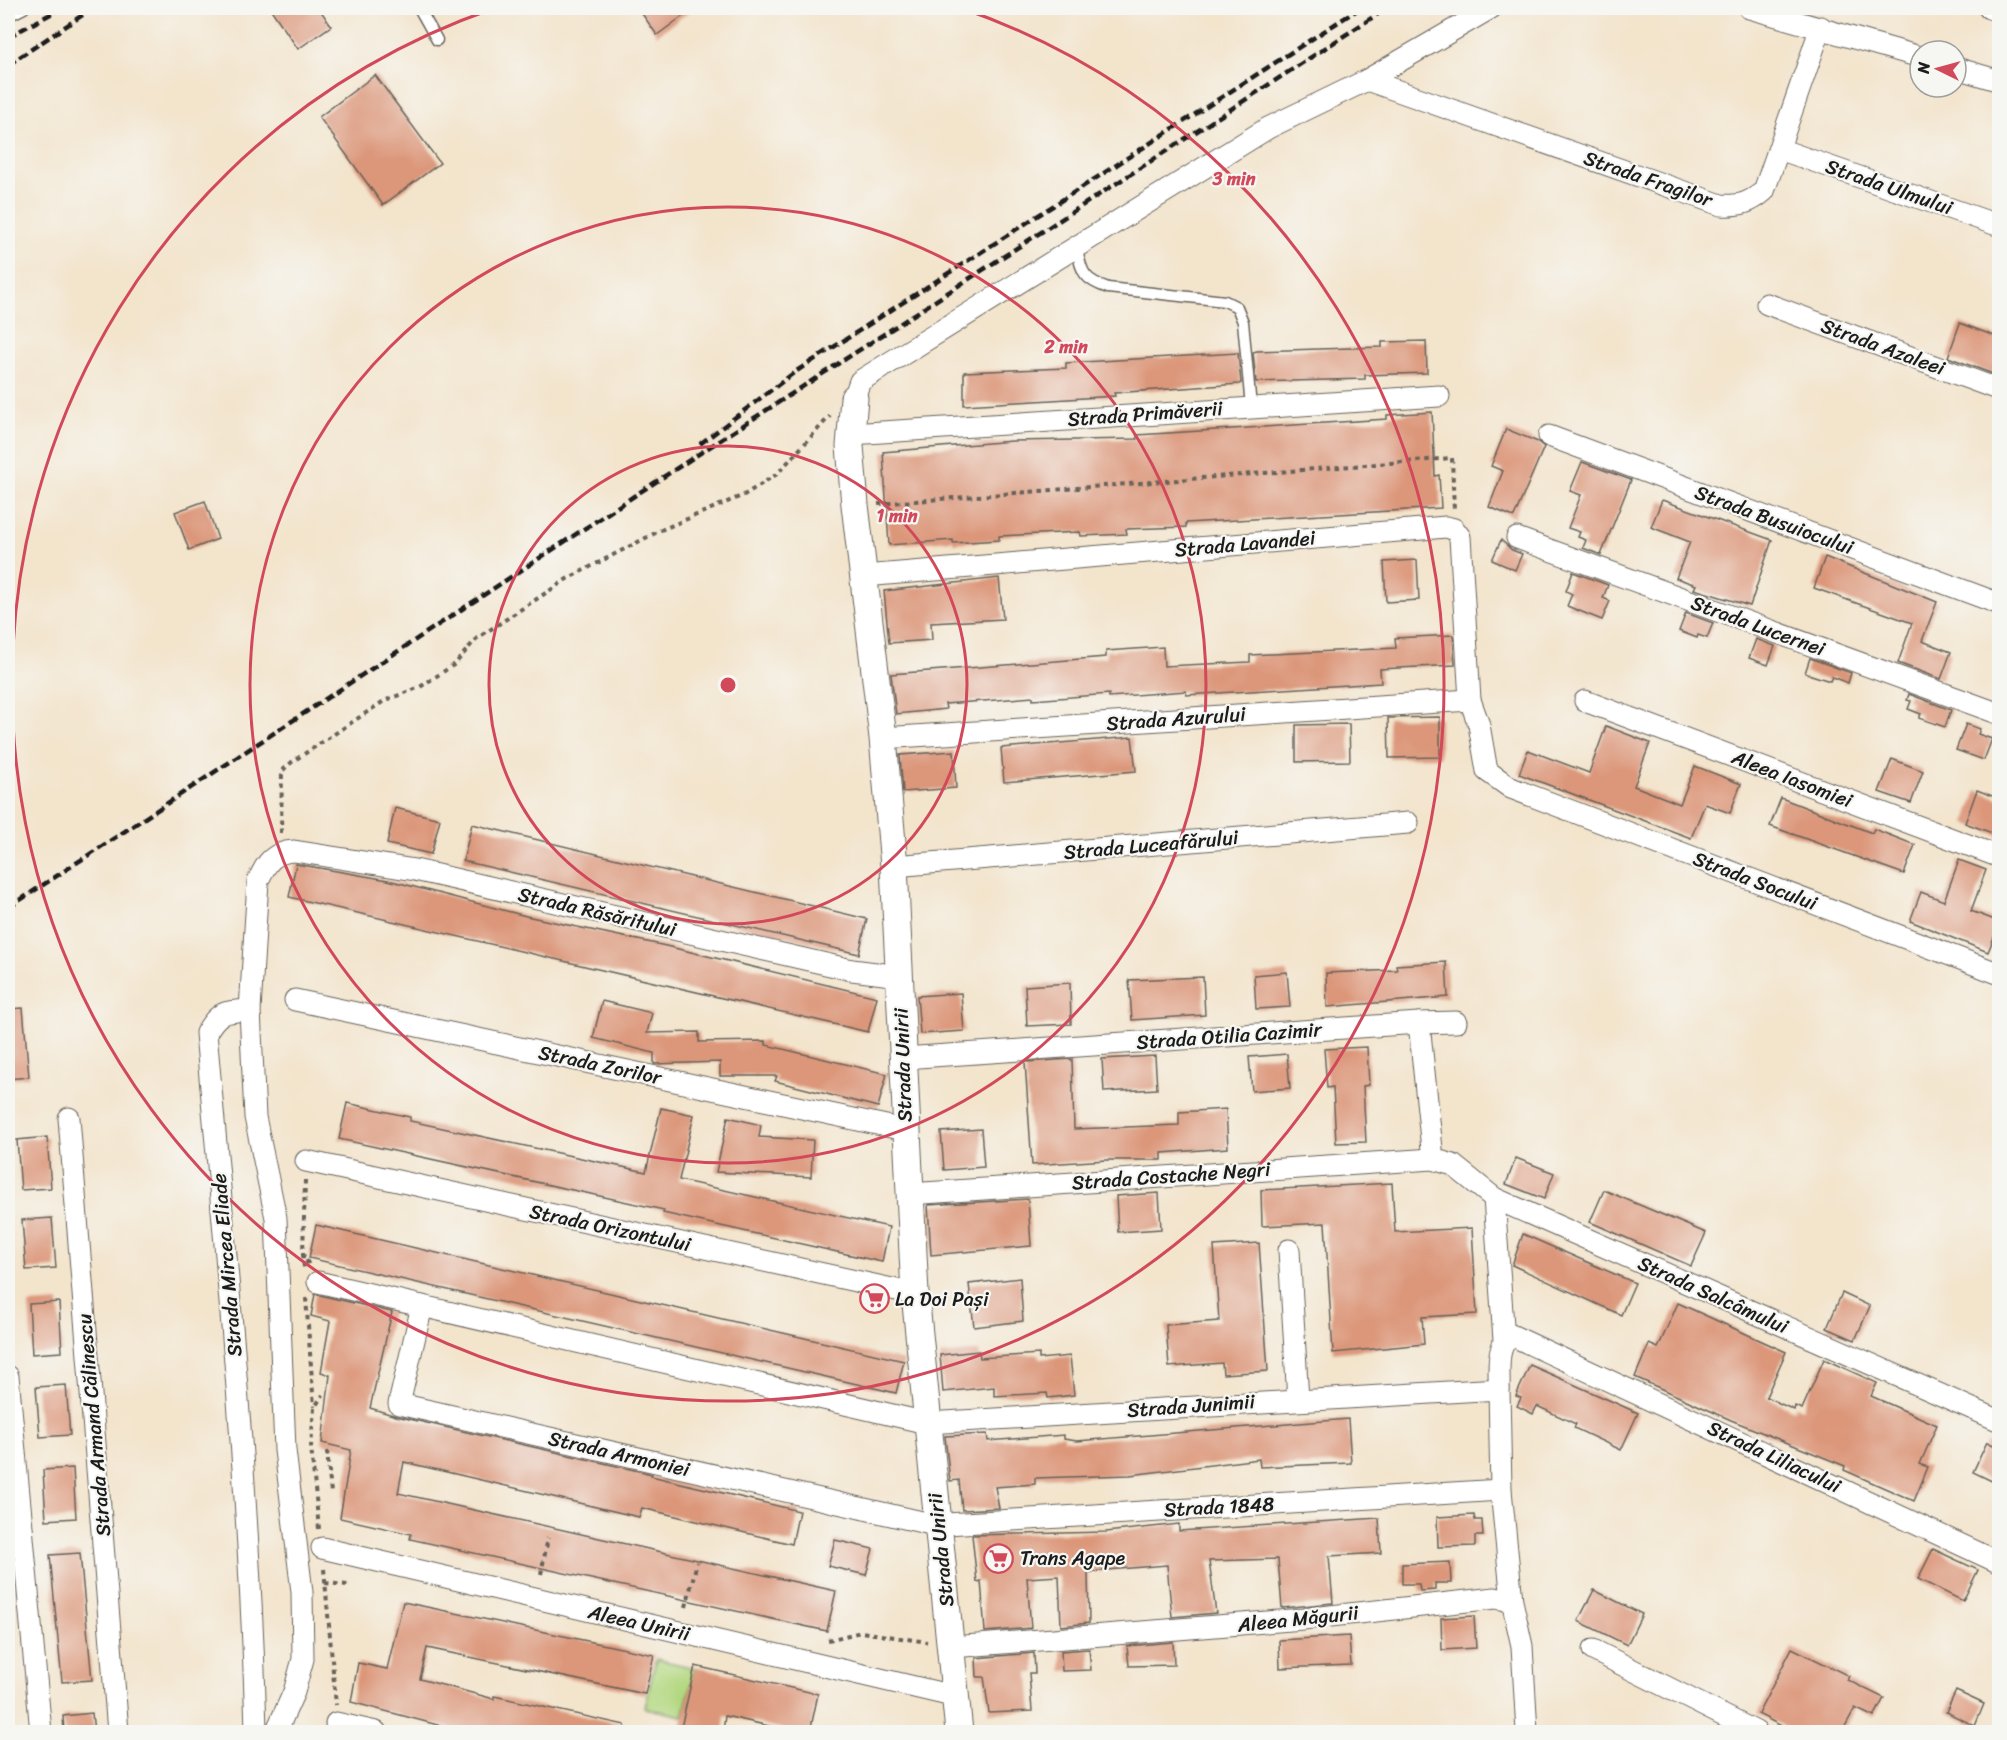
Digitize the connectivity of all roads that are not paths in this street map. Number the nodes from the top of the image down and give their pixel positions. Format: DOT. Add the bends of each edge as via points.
graph roads {
  1 [pos="24,8"];
  2 [pos="419,8"];
  3 [pos="1491,8"];
  4 [pos="1749,8"];
  5 [pos="1989,8"];
  6 [pos="2000,11"];
  7 [pos="8,16"];
  8 [pos="1821,27"];
  9 [pos="437,40"];
  10 [pos="1908,53"];
  11 [pos="1968,72"];
  12 [pos="1367,80"];
  13 [pos="2000,81"];
  14 [pos="1779,149"];
  15 [pos="2000,226"];
  16 [pos="1076,246"];
  17 [pos="1767,304"];
  18 [pos="2000,390"];
  19 [pos="1439,396"];
  20 [pos="854,398"];
  21 [pos="1251,407"];
  22 [pos="851,434"];
  23 [pos="1549,436"];
  24 [pos="1517,538"];
  25 [pos="864,576"];
  26 [pos="2000,604"];
  27 [pos="1470,700"];
  28 [pos="1585,701"];
  29 [pos="2000,714"];
  30 [pos="883,738"];
  31 [pos="1408,823"];
  32 [pos="2000,858"];
  33 [pos="894,866"];
  34 [pos="2000,974"];
  35 [pos="900,976"];
  36 [pos="295,1000"];
  37 [pos="250,1010"];
  38 [pos="1456,1022"];
  39 [pos="1419,1023"];
  40 [pos="903,1058"];
  41 [pos="69,1118"];
  42 [pos="905,1130"];
  43 [pos="1433,1159"];
  44 [pos="306,1161"];
  45 [pos="909,1194"];
  46 [pos="1494,1198"];
  47 [pos="1289,1250"];
  48 [pos="309,1283"];
  49 [pos="915,1294"];
  50 [pos="422,1306"];
  51 [pos="1504,1340"];
  52 [pos="8,1376"];
  53 [pos="1499,1389"];
  54 [pos="1298,1400"];
  55 [pos="2000,1421"];
  56 [pos="927,1423"];
  57 [pos="1501,1490"];
  58 [pos="938,1521"];
  59 [pos="322,1548"];
  60 [pos="2000,1563"];
  61 [pos="1512,1601"];
  62 [pos="944,1645"];
  63 [pos="1593,1650"];
  64 [pos="957,1697"];
  65 [pos="336,1723"];
  66 [pos="41,1732"];
  67 [pos="118,1732"];
  68 [pos="256,1732"];
  69 [pos="276,1732"];
  70 [pos="376,1732"];
  71 [pos="959,1732"];
  72 [pos="1527,1732"];
  73 [pos="1756,1732"];
  1 -- 7 [label="lane"];
  2 -- 9 [label="lane"];
  3 -- 12 [label="street"];
  4 -- 8 [label="street"];
  5 -- 6 [label="street"];
  8 -- 10 [label="street"];
  8 -- 14 [label="street, Strada Fragilor"];
  11 -- 13 [label="street"];
  12 -- 14 [label="street, Strada Fragilor" via="1721,205 1738,206 1753,201 1764,191"];
  12 -- 16 [label="street" via="1268,128"];
  14 -- 15 [label="street, Strada Ulmului"];
  16 -- 20 [label="street" via="860,381"];
  16 -- 21 [label="lane" via="1081,269 1090,281 1108,288 1225,301 1238,307 1243,322"];
  17 -- 18 [label="street, Strada Azaleei"];
  19 -- 21 [label="street, Strada Primăverii"];
  20 -- 22 [label="street, Strada Unirii"];
  21 -- 22 [label="street, Strada Primăverii"];
  22 -- 25 [label="street, Strada Unirii"];
  23 -- 26 [label="street, Strada Busuiocului"];
  24 -- 29 [label="street, Strada Lucernei"];
  25 -- 27 [label="street, Strada Lavandei" via="1446,527 1454,529 1460,537"];
  25 -- 30 [label="street, Strada Unirii"];
  27 -- 30 [label="street, Strada Azurului"];
  27 -- 34 [label="street, Strada Socului" via="1487,771 1511,788"];
  28 -- 32 [label="street, Aleea Iasomiei"];
  30 -- 33 [label="street, Strada Unirii"];
  31 -- 33 [label="street, Strada Luceafǎrului"];
  33 -- 35 [label="street, Strada Unirii"];
  35 -- 37 [label="street, Strada Răsăritului" via="852,970 415,870 287,852 267,862 258,881"];
  35 -- 40 [label="street, Strada Unirii"];
  36 -- 42 [label="street, Strada Zorilor"];
  37 -- 68 [label="street, Strada Mircea Eliade" via="223,1012 206,1034 241,1423"];
  37 -- 69 [label="street" via="255,1117 276,1218 285,1450 302,1592 303,1659 294,1692"];
  38 -- 39 [label="street, Strada Otilia Cazimir"];
  39 -- 40 [label="street, Strada Otilia Cazimir"];
  39 -- 43 [label="street"];
  40 -- 42 [label="street, Strada Unirii"];
  41 -- 67 [label="street, Strada Armand Călinescu"];
  42 -- 45 [label="street, Strada Unirii"];
  43 -- 45 [label="street, Strada Costache Negri"];
  43 -- 46 [label="street, Strada Salcâmului" via="1454,1165"];
  44 -- 49 [label="street, Strada Orizontului"];
  45 -- 49 [label="street, Strada Unirii"];
  46 -- 51 [label="street"];
  46 -- 55 [label="street, Strada Salcâmului"];
  47 -- 54 [label="street"];
  48 -- 50 [label="street"];
  49 -- 56 [label="street, Strada Unirii"];
  50 -- 56 [label="street"];
  50 -- 58 [label="street, Strada Armoniei" via="399,1404 930,1524"];
  51 -- 53 [label="street"];
  51 -- 60 [label="street, Strada Liliacului" via="1511,1335"];
  52 -- 66 [label="street"];
  53 -- 54 [label="street, Strada Junimii"];
  53 -- 57 [label="street"];
  54 -- 56 [label="street, Strada Junimii"];
  56 -- 58 [label="street, Strada Unirii"];
  57 -- 58 [label="street, Strada 1848" via="947,1524"];
  57 -- 61 [label="street"];
  58 -- 62 [label="street, Strada Unirii"];
  59 -- 64 [label="street, Aleea Unirii"];
  61 -- 62 [label="street, Aleea Măgurii" via="1495,1598 1293,1620"];
  61 -- 72 [label="street" via="1522,1646"];
  62 -- 64 [label="street, Strada Unirii"];
  63 -- 73 [label="street"];
  64 -- 71 [label="street, Strada Unirii"];
  65 -- 70 [label="street"];
}
